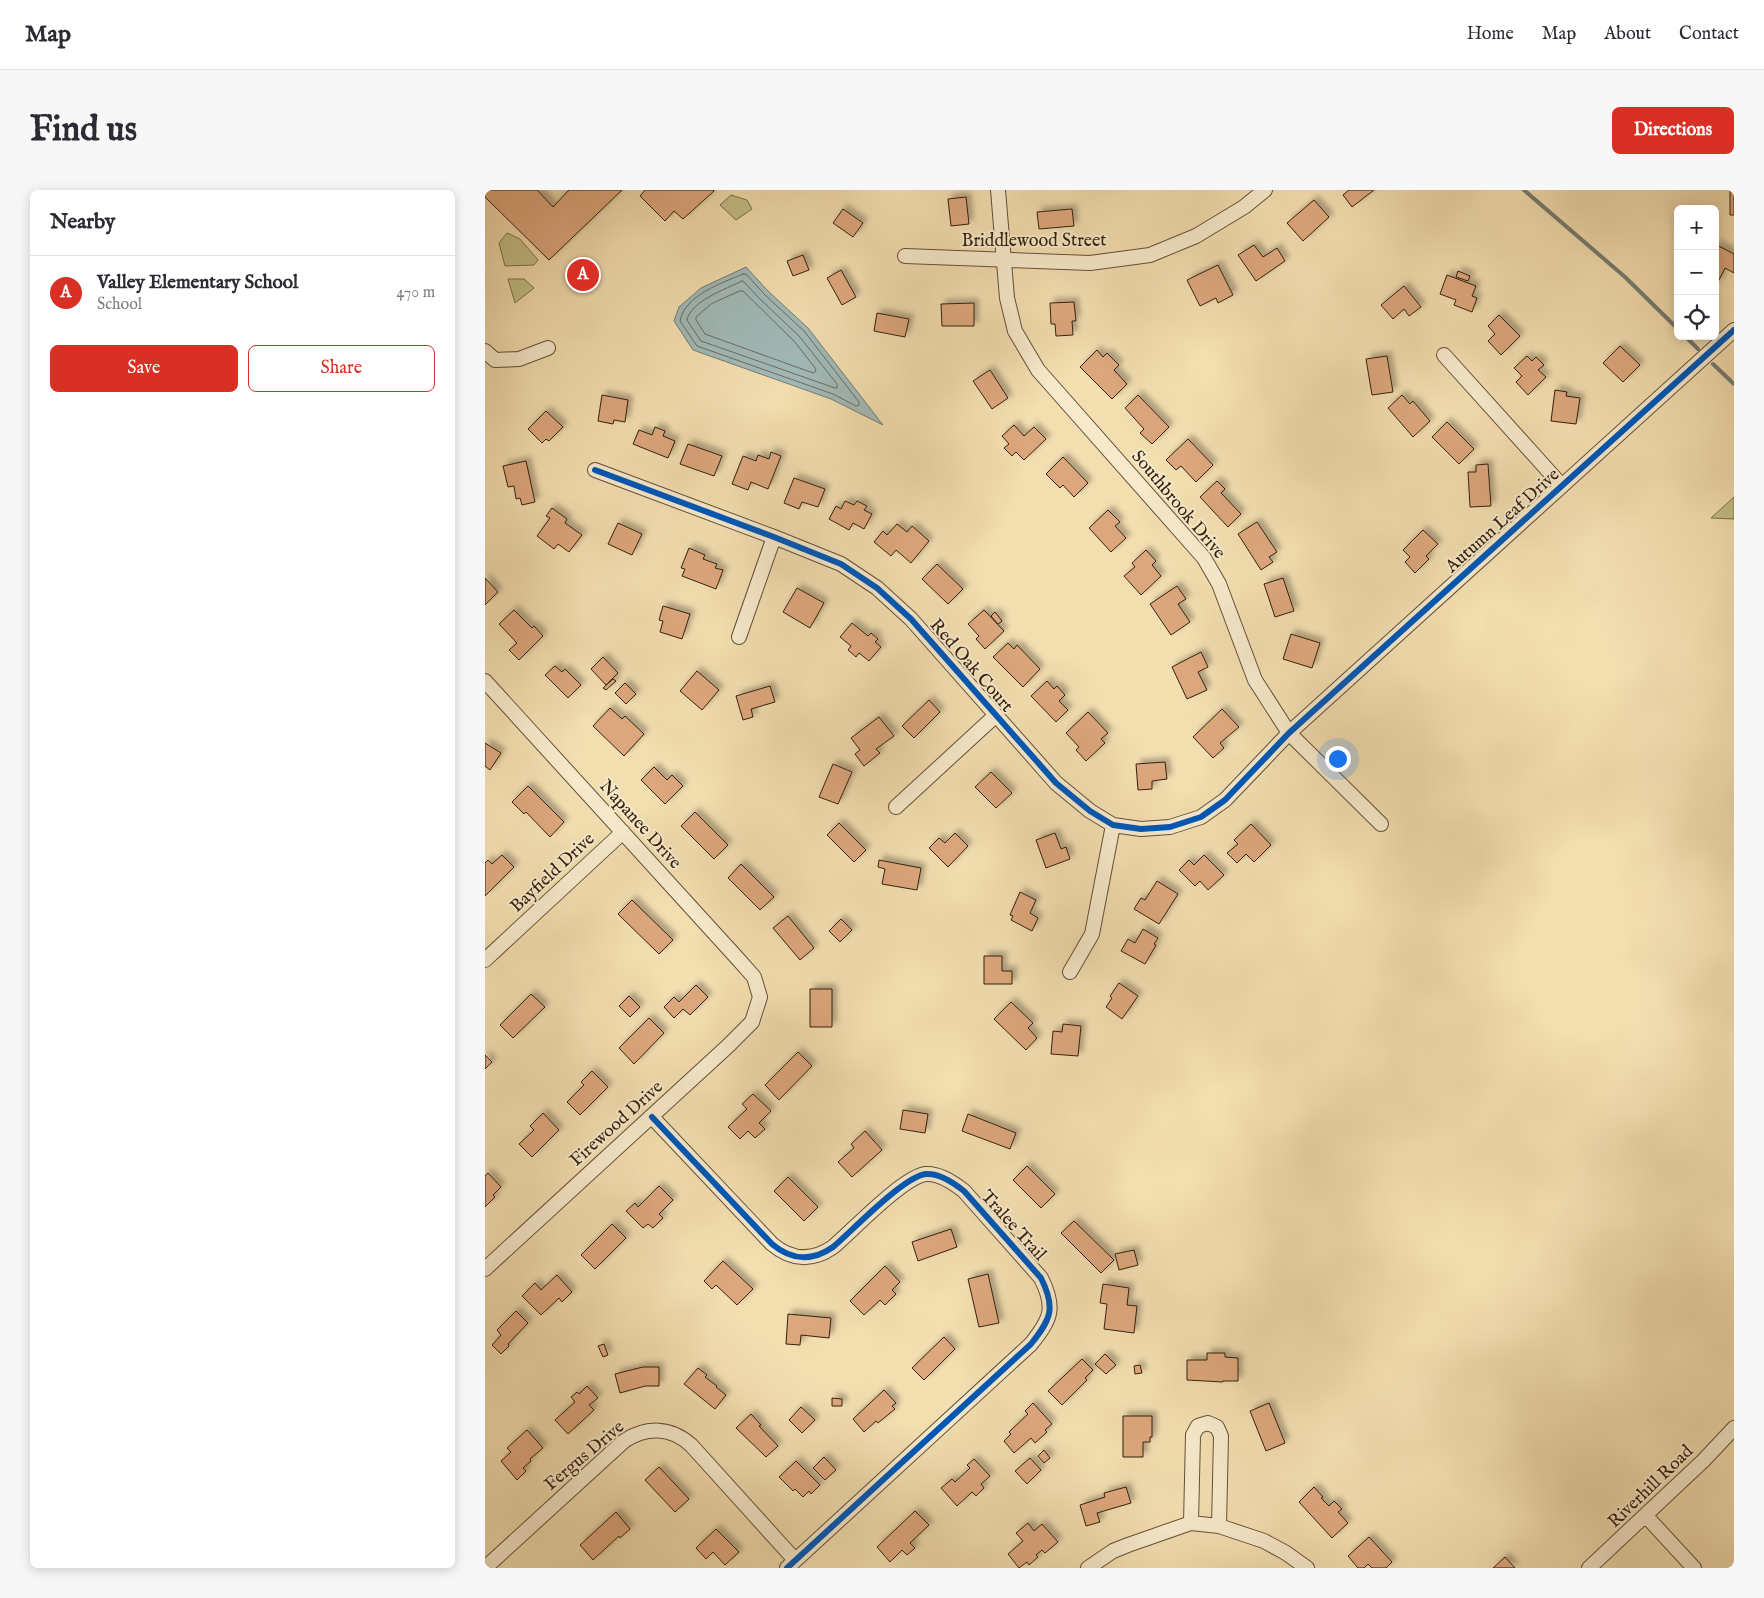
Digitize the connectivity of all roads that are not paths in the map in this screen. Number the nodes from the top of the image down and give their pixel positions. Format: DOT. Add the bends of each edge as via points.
graph roads {
  1 [pos="998,190"];
  2 [pos="1265,190"];
  3 [pos="905,256"];
  4 [pos="1004,261"];
  5 [pos="1734,330"];
  6 [pos="548,348"];
  7 [pos="485,351"];
  8 [pos="1444,355"];
  9 [pos="595,470"];
  10 [pos="1562,486"];
  11 [pos="774,537"];
  12 [pos="739,636"];
  13 [pos="485,681"];
  14 [pos="995,716"];
  15 [pos="1289,732"];
  16 [pos="896,807"];
  17 [pos="1381,824"];
  18 [pos="1113,825"];
  19 [pos="623,832"];
  20 [pos="485,960"];
  21 [pos="1070,972"];
  22 [pos="760,997"];
  23 [pos="651,1117"];
  24 [pos="485,1268"];
  25 [pos="1734,1428"];
  26 [pos="1646,1516"];
  27 [pos="1191,1523"];
  28 [pos="1219,1526"];
  29 [pos="791,1564"];
  30 [pos="485,1568"];
  31 [pos="1087,1568"];
  32 [pos="1307,1568"];
  33 [pos="1589,1568"];
  34 [pos="1694,1568"];
  1 -- 4 [label="street, Southbrook Drive"];
  2 -- 4 [label="street, Briddlewood Street" via="1196,236 1150,255 1090,263"];
  3 -- 4 [label="street, Briddlewood Street"];
  4 -- 15 [label="street, Southbrook Drive" via="1007,298 1015,331 1038,370 1204,558 1219,584 1255,680"];
  5 -- 10 [label="street, Autumn Leaf Drive"];
  6 -- 7 [label="street" via="519,359 495,360"];
  8 -- 10 [label="street"];
  9 -- 11 [label="street, Red Oak Court"];
  10 -- 15 [label="street, Autumn Leaf Drive"];
  11 -- 12 [label="street"];
  11 -- 14 [label="street, Red Oak Court" via="841,564 877,588 911,619"];
  13 -- 19 [label="street, Napanee Drive"];
  14 -- 16 [label="street"];
  14 -- 18 [label="street, Red Oak Court" via="1056,783 1090,812"];
  15 -- 17 [label="street, Southbrook Drive"];
  15 -- 18 [label="street, Red Oak Court" via="1225,800 1201,817 1170,827 1141,830"];
  18 -- 21 [label="street" via="1092,934"];
  19 -- 20 [label="street, Bayfield Drive"];
  19 -- 22 [label="street, Napanee Drive" via="754,978"];
  22 -- 23 [label="street, Firewood Drive" via="751,1022"];
  23 -- 24 [label="street, Firewood Drive"];
  23 -- 29 [label="street, Tralee Trail" via="772,1244 787,1254 805,1258 824,1253 899,1189 927,1174 951,1180 964,1191 1041,1278 1049,1293 1051,1310 1043,1329 1031,1344"];
  25 -- 26 [label="street, Riverhill Road"];
  26 -- 33 [label="street, Riverhill Road"];
  26 -- 34 [label="street"];
  27 -- 28 [label="street"];
  27 -- 28 [label="street" via="1193,1435 1198,1426 1208,1423 1217,1427 1221,1436"];
  27 -- 31 [label="street" via="1113,1551"];
  28 -- 32 [label="street" via="1264,1541"];
  29 -- 30 [label="street, Fergus Drive" via="691,1445 679,1436 659,1430 639,1432 624,1441"];
}
